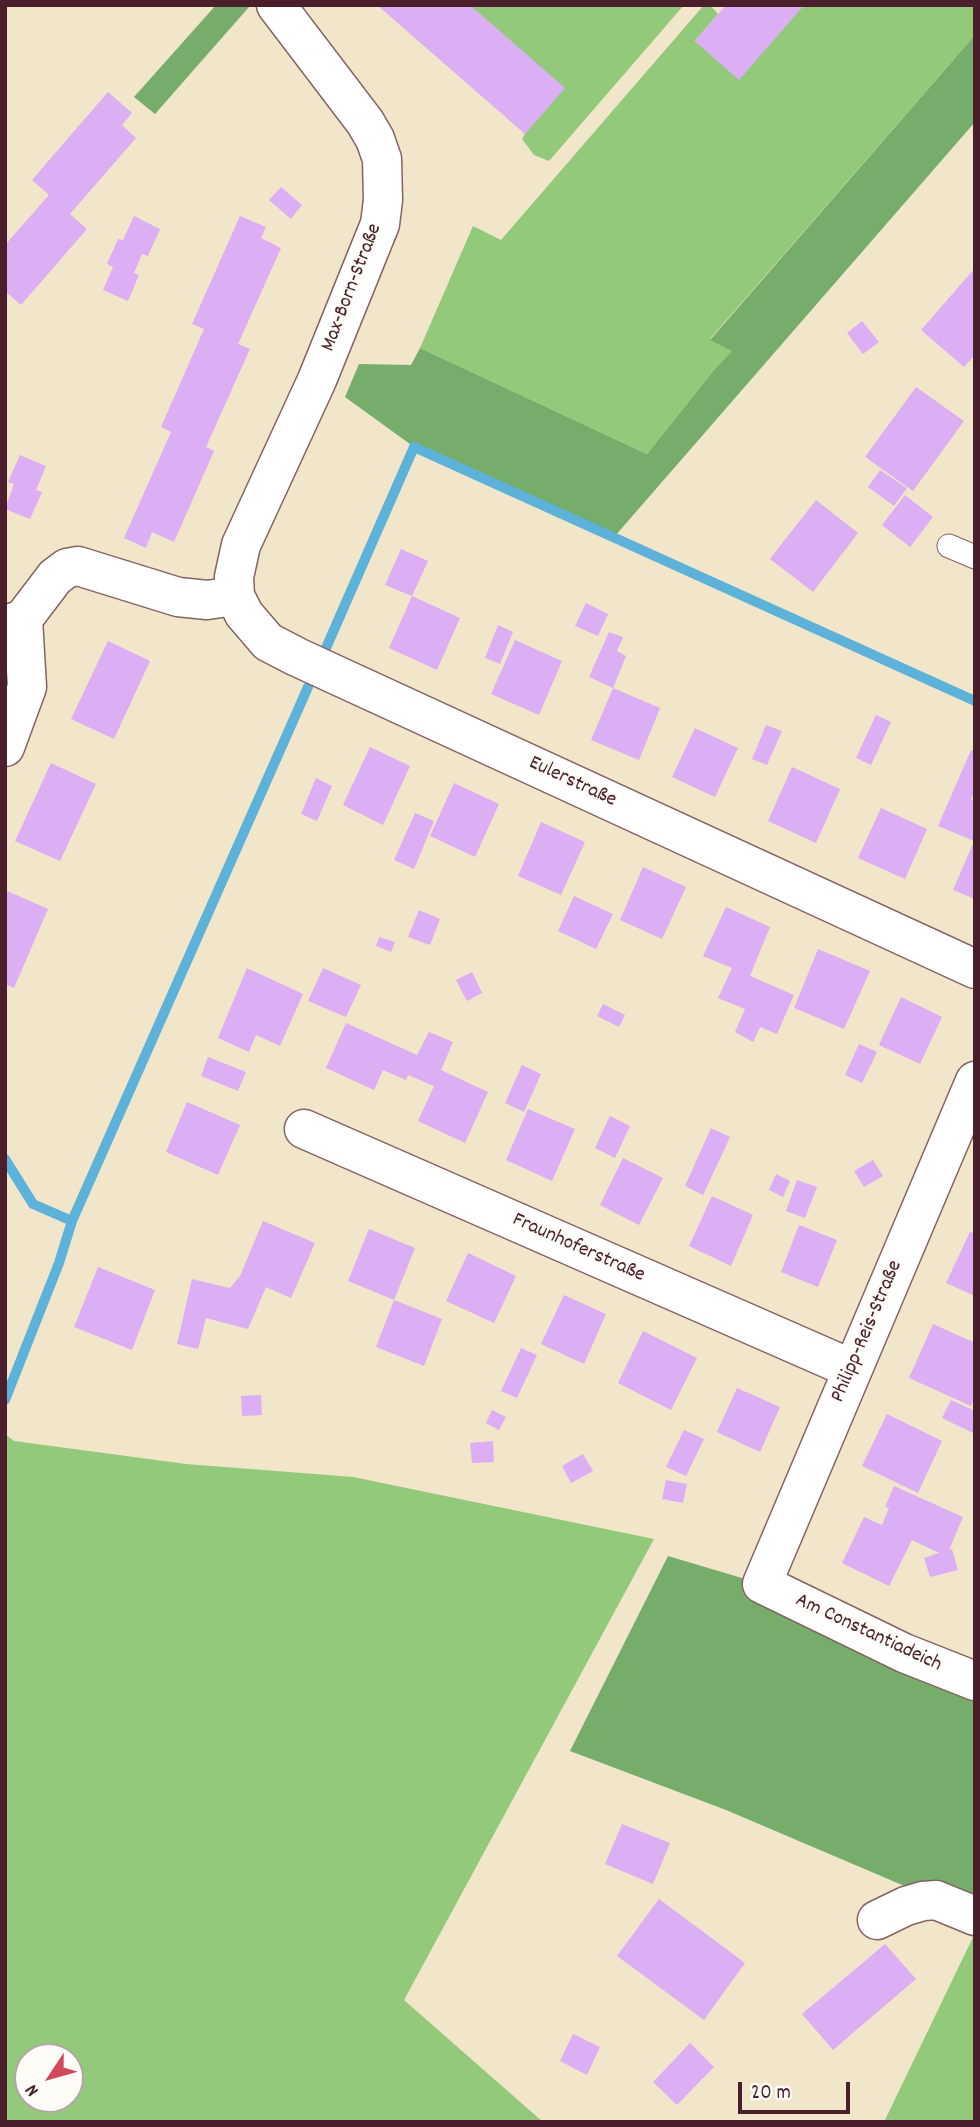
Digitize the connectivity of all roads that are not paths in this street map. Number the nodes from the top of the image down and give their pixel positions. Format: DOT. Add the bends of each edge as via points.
graph roads {
  1 [pos="276,5"];
  2 [pos="949,545"];
  3 [pos="975,557"];
  4 [pos="235,596"];
  5 [pos="14,622"];
  6 [pos="5,747"];
  7 [pos="975,969"];
  8 [pos="975,1081"];
  9 [pos="304,1129"];
  10 [pos="852,1369"];
  11 [pos="762,1584"];
  12 [pos="975,1681"];
  13 [pos="975,1916"];
  14 [pos="877,1920"];
  1 -- 4 [label="street, Max-Born-Straße" via="375,139 382,159 383,200 380,224 317,380 241,545"];
  2 -- 3 [label="lane"];
  4 -- 5 [label="street" via="208,600 178,597 78,566 55,577"];
  4 -- 7 [label="street, Eulerstraße" via="262,636 309,662"];
  5 -- 6 [label="street" via="27,687"];
  8 -- 10 [label="street, Philipp-Reis-Straße"];
  9 -- 10 [label="street, Fraunhoferstraße"];
  10 -- 11 [label="street, Philipp-Reis-Straße"];
  11 -- 12 [label="street, Am Constantiadeich" via="904,1653"];
  13 -- 14 [label="street" via="936,1900 906,1906"];
}
